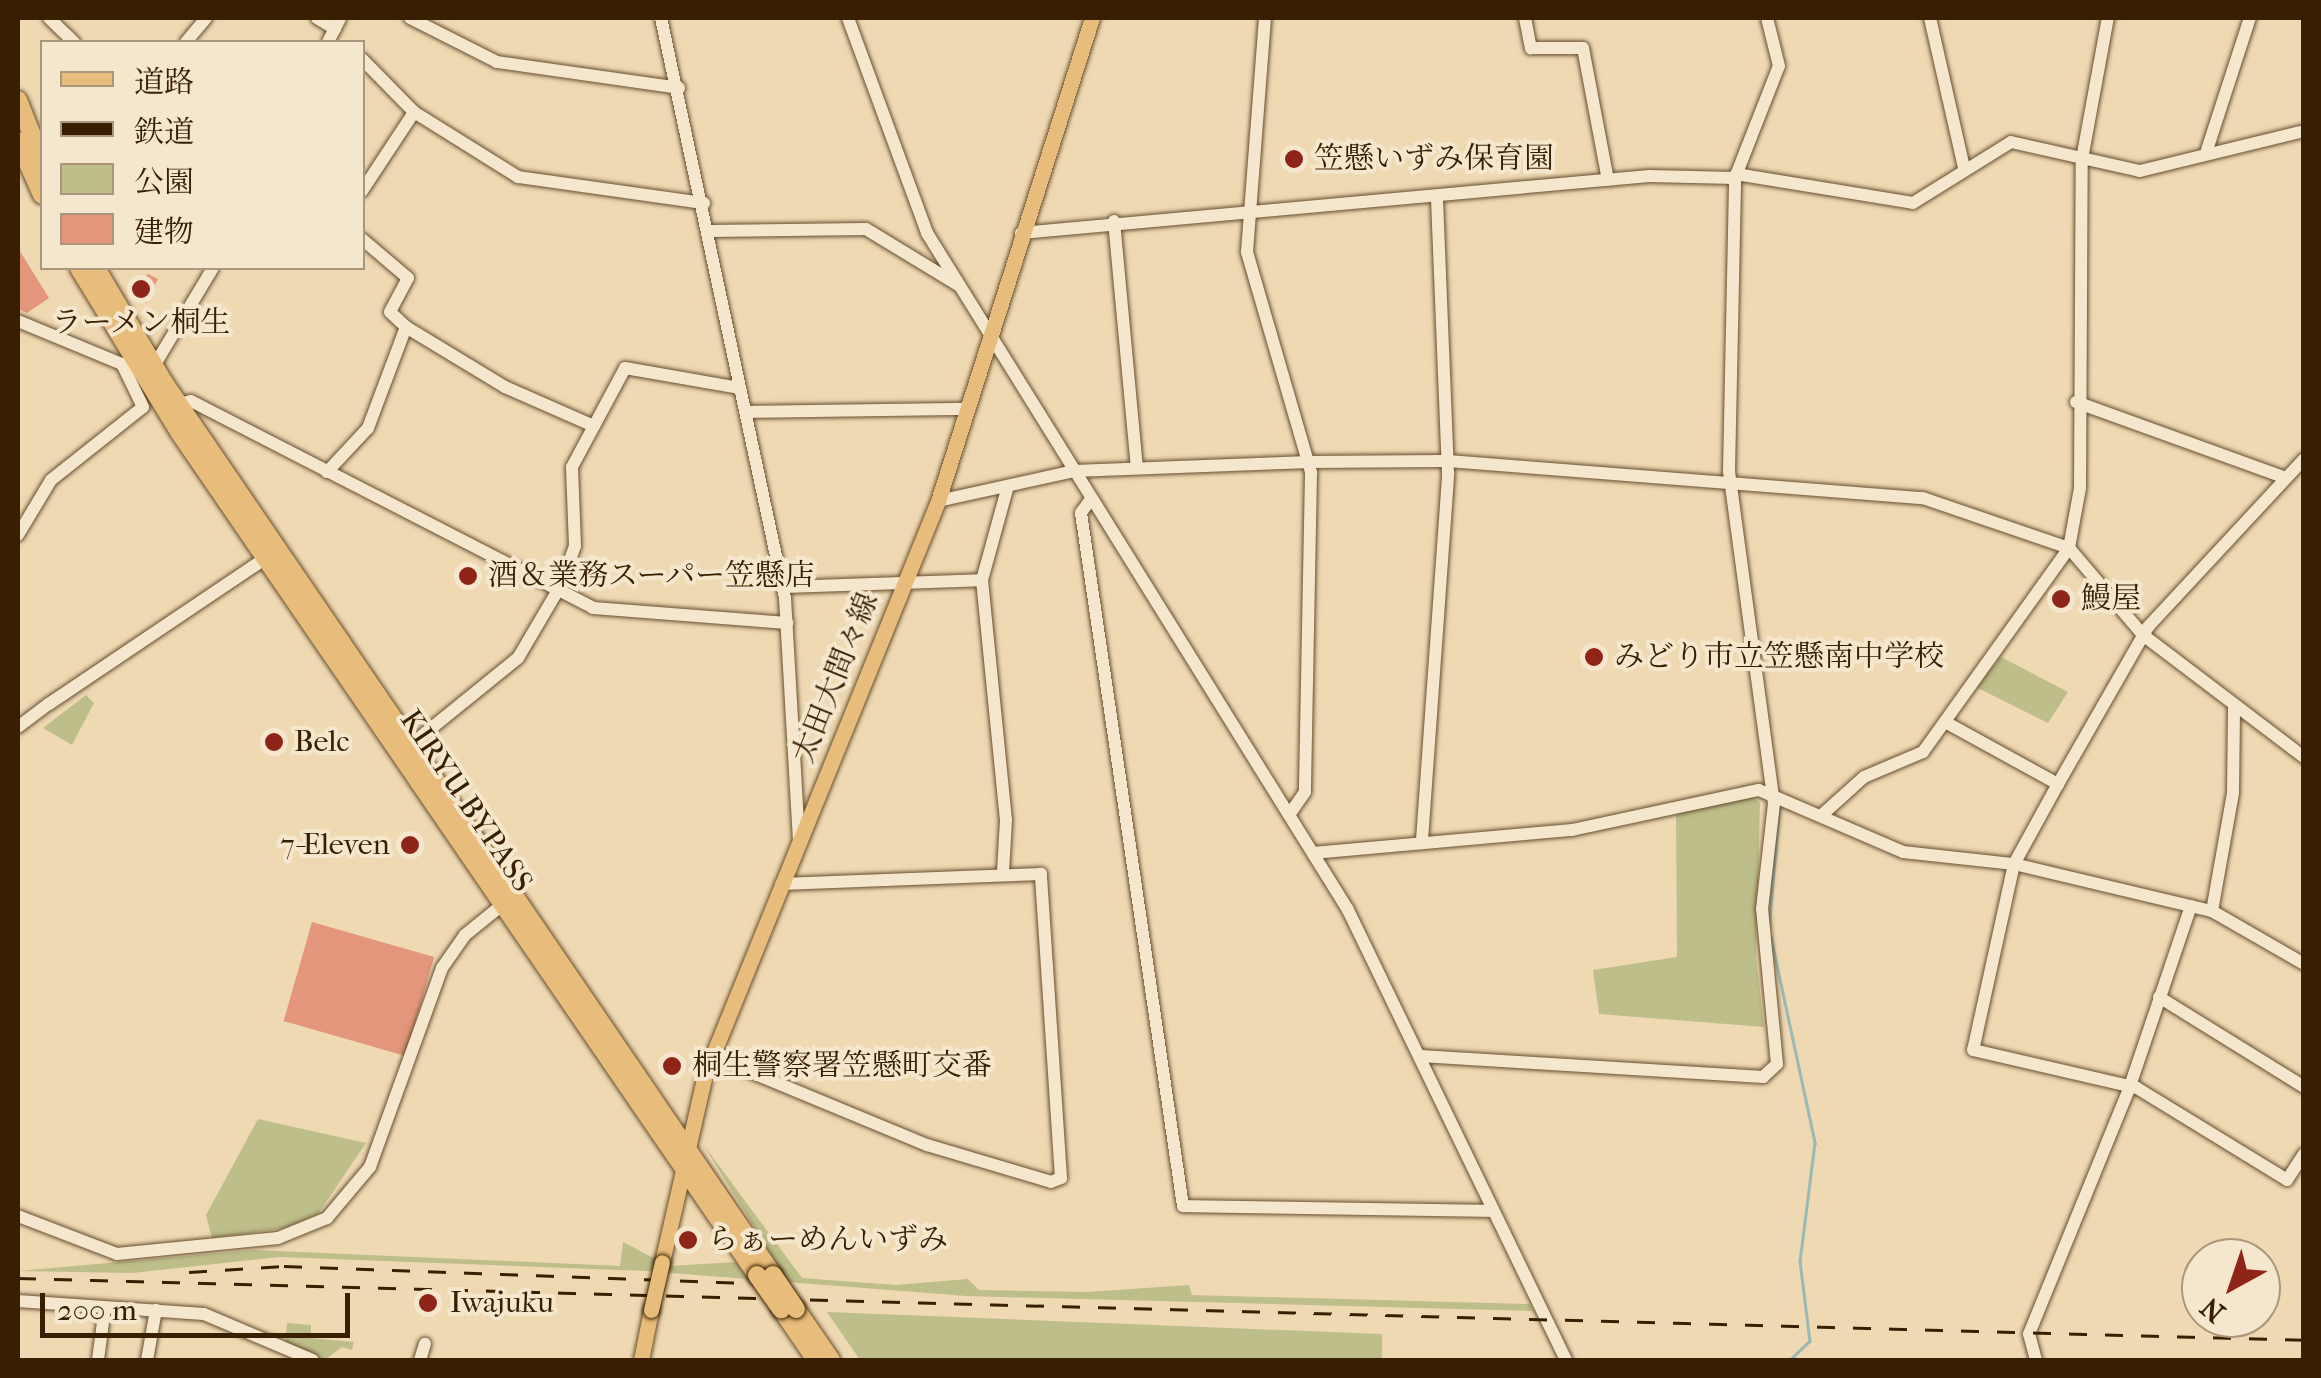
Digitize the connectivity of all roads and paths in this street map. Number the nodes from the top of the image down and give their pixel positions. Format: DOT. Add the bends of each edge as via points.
graph roads {
  1 [pos="49,18"];
  2 [pos="206,18"];
  3 [pos="317,18"];
  4 [pos="410,18"];
  5 [pos="661,18"];
  6 [pos="848,18"];
  7 [pos="1092,18"];
  8 [pos="1265,18"];
  9 [pos="1525,18"];
  10 [pos="1767,18"];
  11 [pos="1930,18"];
  12 [pos="2108,18"];
  13 [pos="2250,18"];
  14 [pos="336,33"];
  15 [pos="72,40"];
  16 [pos="188,40"];
  17 [pos="365,62"];
  18 [pos="679,88"];
  19 [pos="18,100"];
  20 [pos="414,112"];
  21 [pos="2304,131"];
  22 [pos="18,141"];
  23 [pos="2207,150"];
  24 [pos="40,155"];
  25 [pos="2082,159"];
  26 [pos="1964,168"];
  27 [pos="1736,176"];
  28 [pos="1608,180"];
  29 [pos="365,186"];
  30 [pos="40,191"];
  31 [pos="1437,196"];
  32 [pos="704,203"];
  33 [pos="1248,214"];
  34 [pos="1114,221"];
  35 [pos="710,230"];
  36 [pos="1020,233"];
  37 [pos="365,242"];
  38 [pos="80,270"];
  39 [pos="97,270"];
  40 [pos="210,270"];
  41 [pos="958,285"];
  42 [pos="18,321"];
  43 [pos="406,327"];
  44 [pos="990,336"];
  45 [pos="138,366"];
  46 [pos="740,388"];
  47 [pos="2076,402"];
  48 [pos="180,404"];
  49 [pos="967,409"];
  50 [pos="746,412"];
  51 [pos="594,426"];
  52 [pos="2304,459"];
  53 [pos="1448,461"];
  54 [pos="1309,462"];
  55 [pos="1136,468"];
  56 [pos="1074,470"];
  57 [pos="328,472"];
  58 [pos="2286,478"];
  59 [pos="1730,480"];
  60 [pos="1007,489"];
  61 [pos="1091,499"];
  62 [pos="938,501"];
  63 [pos="18,535"];
  64 [pos="2069,548"];
  65 [pos="272,553"];
  66 [pos="906,580"];
  67 [pos="982,580"];
  68 [pos="784,587"];
  69 [pos="557,591"];
  70 [pos="787,623"];
  71 [pos="2143,635"];
  72 [pos="2234,705"];
  73 [pos="23,722"];
  74 [pos="1947,724"];
  75 [pos="414,743"];
  76 [pos="2304,758"];
  77 [pos="2058,784"];
  78 [pos="1772,792"];
  79 [pos="1823,814"];
  80 [pos="1288,815"];
  81 [pos="799,839"];
  82 [pos="1422,840"];
  83 [pos="1313,852"];
  84 [pos="2014,864"];
  85 [pos="1003,872"];
  86 [pos="781,884"];
  87 [pos="510,899"];
  88 [pos="2192,906"];
  89 [pos="2212,911"];
  90 [pos="2304,964"];
  91 [pos="2159,997"];
  92 [pos="712,1056"];
  93 [pos="1420,1056"];
  94 [pos="2130,1086"];
  95 [pos="2304,1087"];
  96 [pos="686,1144"];
  97 [pos="2304,1154"];
  98 [pos="680,1164"];
  99 [pos="1491,1211"];
  100 [pos="18,1216"];
  101 [pos="765,1275"];
  102 [pos="18,1300"];
  103 [pos="105,1307"];
  104 [pos="788,1309"];
  105 [pos="156,1310"];
  106 [pos="425,1344"];
  107 [pos="98,1360"];
  108 [pos="147,1360"];
  109 [pos="313,1360"];
  110 [pos="420,1360"];
  111 [pos="640,1360"];
  112 [pos="816,1360"];
  113 [pos="832,1360"];
  114 [pos="1566,1360"];
  115 [pos="2036,1360"];
  1 -- 15 [label="street"];
  2 -- 16 [label="street"];
  3 -- 14 [label="street"];
  4 -- 18 [label="street" via="498,62"];
  5 -- 18 [label="street"];
  6 -- 41 [label="street" via="915,208"];
  7 -- 36 [label="main road, 太田大間々線"];
  8 -- 33 [label="street"];
  9 -- 28 [label="street" via="1531,48 1583,48"];
  10 -- 27 [label="street" via="1778,66"];
  11 -- 26 [label="street"];
  12 -- 25 [label="street"];
  13 -- 23 [label="street"];
  17 -- 20 [label="street"];
  18 -- 32 [label="street"];
  19 -- 24 [label="highway"];
  20 -- 29 [label="street"];
  20 -- 32 [label="street" via="518,176"];
  21 -- 23 [label="street"];
  22 -- 30 [label="highway"];
  23 -- 25 [label="street" via="2140,172"];
  25 -- 26 [label="street" via="2011,142"];
  25 -- 47 [label="street"];
  26 -- 27 [label="street" via="1914,203"];
  27 -- 28 [label="street"];
  27 -- 59 [label="street"];
  28 -- 31 [label="street"];
  31 -- 33 [label="street"];
  31 -- 53 [label="street"];
  32 -- 35 [label="street"];
  33 -- 34 [label="street"];
  33 -- 54 [label="street" via="1256,302"];
  34 -- 36 [label="street"];
  34 -- 55 [label="street"];
  35 -- 41 [label="street" via="866,229"];
  35 -- 46 [label="street"];
  36 -- 44 [label="main road, 太田大間々線"];
  37 -- 43 [label="street" via="408,278 390,312"];
  38 -- 45 [label="highway, KIRYU BYPASS"];
  39 -- 45 [label="highway, KIRYU BYPASS"];
  40 -- 45 [label="street"];
  41 -- 44 [label="street"];
  42 -- 45 [label="street"];
  43 -- 51 [label="street" via="505,387"];
  43 -- 57 [label="street" via="368,428"];
  44 -- 49 [label="main road, 太田大間々線"];
  44 -- 56 [label="street"];
  45 -- 48 [label="highway, KIRYU BYPASS"];
  45 -- 63 [label="street" via="143,407 52,480"];
  45 -- 65 [label="highway, KIRYU BYPASS"];
  46 -- 50 [label="street"];
  46 -- 51 [label="street" via="625,368"];
  47 -- 58 [label="street"];
  47 -- 64 [label="street" via="2080,488"];
  48 -- 57 [label="street" via="191,402"];
  48 -- 65 [label="highway, KIRYU BYPASS"];
  49 -- 50 [label="street"];
  49 -- 62 [label="main road, 太田大間々線"];
  50 -- 68 [label="street"];
  51 -- 69 [label="street" via="572,467 575,546"];
  52 -- 58 [label="street"];
  53 -- 54 [label="street"];
  53 -- 59 [label="street"];
  53 -- 82 [label="street"];
  54 -- 55 [label="street"];
  54 -- 80 [label="street" via="1306,792"];
  55 -- 56 [label="street"];
  56 -- 60 [label="street"];
  56 -- 61 [label="street"];
  57 -- 69 [label="street"];
  58 -- 71 [label="street"];
  59 -- 64 [label="street" via="1923,498"];
  59 -- 78 [label="street"];
  60 -- 62 [label="street"];
  60 -- 67 [label="street"];
  61 -- 80 [label="street"];
  61 -- 99 [label="street" via="1081,513 1183,1206"];
  62 -- 66 [label="main road, 太田大間々線"];
  64 -- 71 [label="street"];
  64 -- 74 [label="street"];
  65 -- 73 [label="street"];
  65 -- 75 [label="highway, KIRYU BYPASS"];
  65 -- 87 [label="highway, KIRYU BYPASS"];
  66 -- 67 [label="street"];
  66 -- 68 [label="street"];
  66 -- 81 [label="main road, 太田大間々線"];
  67 -- 85 [label="street" via="1006,820"];
  68 -- 70 [label="street"];
  69 -- 70 [label="street" via="597,609"];
  69 -- 75 [label="street" via="518,658"];
  70 -- 81 [label="street"];
  71 -- 72 [label="street"];
  71 -- 77 [label="street"];
  72 -- 76 [label="street"];
  72 -- 89 [label="street" via="2233,793"];
  74 -- 77 [label="street"];
  74 -- 79 [label="street" via="1912,763 1864,777"];
  75 -- 87 [label="highway, KIRYU BYPASS"];
  77 -- 84 [label="street"];
  78 -- 79 [label="street"];
  78 -- 82 [label="street" via="1572,830"];
  78 -- 93 [label="street" via="1762,908 1777,1064 1771,1075"];
  79 -- 84 [label="street" via="1903,852"];
  80 -- 83 [label="street"];
  81 -- 86 [label="main road, 太田大間々線"];
  82 -- 83 [label="street"];
  83 -- 93 [label="street"];
  84 -- 88 [label="street"];
  84 -- 94 [label="street" via="1973,1050"];
  85 -- 86 [label="street"];
  85 -- 92 [label="street" via="1038,872 1047,880 1059,1183 927,1145"];
  86 -- 92 [label="main road, 太田大間々線"];
  87 -- 96 [label="highway, KIRYU BYPASS"];
  87 -- 98 [label="highway, KIRYU BYPASS"];
  87 -- 100 [label="street" via="464,936 442,968 370,1167 327,1218 278,1238 117,1254"];
  88 -- 89 [label="street"];
  88 -- 91 [label="street"];
  89 -- 90 [label="street"];
  91 -- 94 [label="street"];
  91 -- 95 [label="street"];
  92 -- 96 [label="main road, 太田大間々線"];
  93 -- 99 [label="street"];
  94 -- 97 [label="street" via="2287,1180"];
  94 -- 115 [label="street" via="2029,1334"];
  96 -- 98 [label="main road, 太田大間々線"];
  96 -- 101 [label="highway, KIRYU BYPASS"];
  98 -- 101 [label="highway, KIRYU BYPASS"];
  98 -- 111 [label="main road, 太田大間々線, bridge"];
  99 -- 114 [label="street"];
  101 -- 104 [label="highway, KIRYU BYPASS, bridge"];
  102 -- 103 [label="street"];
  103 -- 105 [label="street"];
  103 -- 107 [label="street"];
  104 -- 112 [label="highway, KIRYU BYPASS"];
  104 -- 113 [label="highway"];
  105 -- 108 [label="street"];
  105 -- 109 [label="street" via="212,1316"];
  106 -- 110 [label="street"];
}
